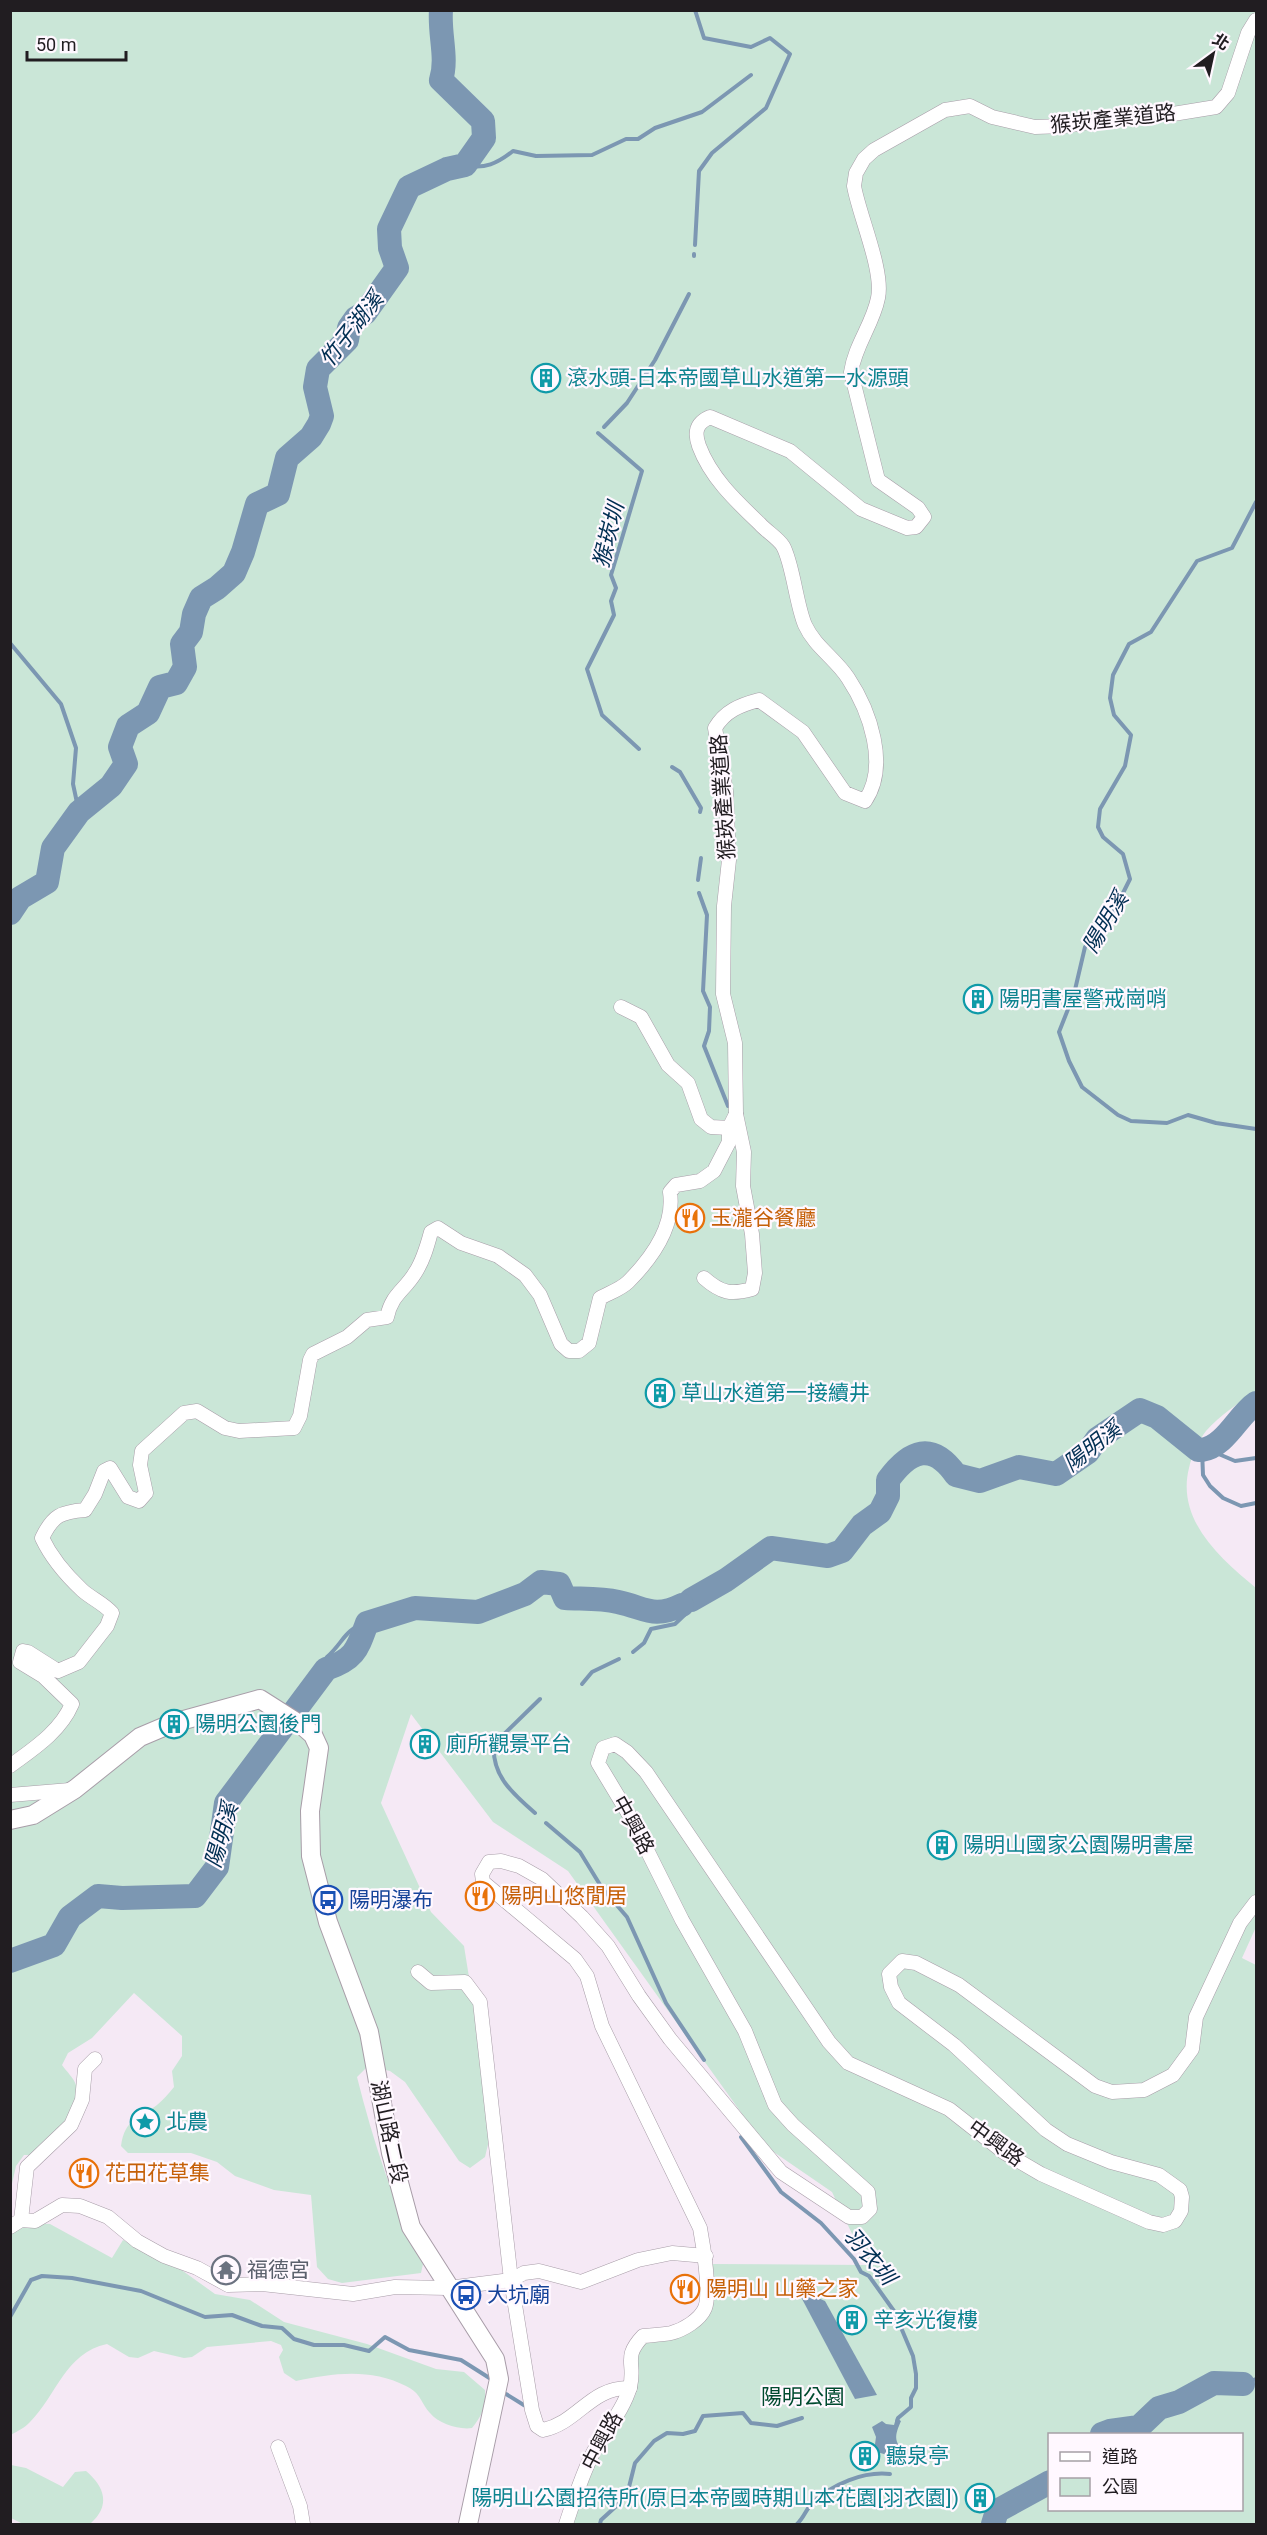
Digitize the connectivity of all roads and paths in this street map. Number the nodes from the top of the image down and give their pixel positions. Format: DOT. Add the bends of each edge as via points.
graph roads {
  1 [pos="1257,20"];
  2 [pos="621,1007"];
  3 [pos="736,1114"];
  4 [pos="729,1128"];
  5 [pos="704,1278"];
  6 [pos="10,1766"];
  7 [pos="75,1789"];
  8 [pos="10,1795"];
  9 [pos="10,1820"];
  10 [pos="1257,1902"];
  11 [pos="418,1972"];
  12 [pos="95,2059"];
  13 [pos="16,2224"];
  14 [pos="706,2256"];
  15 [pos="511,2280"];
  16 [pos="448,2288"];
  17 [pos="630,2388"];
  18 [pos="278,2447"];
  19 [pos="303,2524"];
  20 [pos="468,2524"];
  21 [pos="566,2524"];
  1 -- 3 [label="street, 猴崁產業道路" via="1248,33 1234,81 1216,107 1035,127 992,117 970,106 945,110 864,159 854,186 879,296 851,372 878,480 918,508 924,517 916,528 861,509 790,451 711,417 699,424 696,436 714,477 783,546 805,623 814,643 847,676 860,700 878,762 873,789 865,801 846,793 803,732 759,700 723,715 715,728 726,791 729,860 723,994 735,1043"];
  2 -- 4 [label="street" via="640,1017 668,1065 688,1083 701,1119 711,1127"];
  3 -- 4 [label="street, 猴崁產業道路"];
  3 -- 5 [label="street" via="752,1234 752,1289 733,1294 718,1290"];
  4 -- 6 [label="street, 猴崁產業道路" via="729,1142 714,1170 700,1181 676,1185 670,1192 672,1205 662,1237 627,1283 600,1298 589,1343 579,1351 570,1351 561,1344 540,1295 525,1275 498,1256 461,1243 438,1228 431,1232 415,1274 390,1301 387,1317 367,1320 313,1354 294,1428 239,1431 225,1428 197,1411 184,1413 142,1451 140,1465 147,1493 144,1498 139,1501 128,1497 110,1468 104,1471 86,1510 68,1511 51,1520 42,1538 51,1555 82,1591 112,1614 80,1662 58,1671 22,1651 20,1662 43,1676 72,1704 55,1730"];
  7 -- 8 [label="street"];
  7 -- 9 [label="street" via="33,1815"];
  7 -- 16 [label="street, 湖山路二段" via="140,1737 173,1723 260,1699 313,1735 319,1748 310,1811 311,1856 328,1922 369,2032 411,2227"];
  10 -- 14 [label="street, 中興路" via="1240,1923 1196,2017 1192,2049 1173,2075 1144,2090 1112,2091 1095,2086 959,1985 916,1963 902,1961 889,1974 899,2003 954,2045 1046,2130 1067,2144 1111,2162 1159,2175 1180,2190 1181,2211 1175,2221 1163,2225 1149,2222 1041,2174 1005,2153 949,2109 848,2062 830,2042 646,1772 615,1744 603,1748 598,1763 745,2031 775,2105 868,2192 870,2209 862,2217 849,2217 781,2172 670,2039 608,1946 582,1917 542,1879 519,1866 489,1862 482,1874 483,1882 575,1959 587,1977 602,2026 700,2228"];
  11 -- 15 [label="street" via="432,1983 465,1982 480,2002"];
  12 -- 13 [label="street" via="85,2069 82,2100 71,2125 27,2167"];
  13 -- 16 [label="street" via="35,2221 62,2205 80,2206 108,2217 137,2241 164,2256 228,2284 353,2294 395,2287"];
  14 -- 15 [label="street" via="672,2253 638,2260 581,2282 540,2271"];
  14 -- 17 [label="street, 中興路" via="705,2307 684,2328 670,2334 643,2336 635,2344 630,2354"];
  15 -- 16 [label="street"];
  15 -- 17 [label="street" via="537,2426 543,2430 561,2426 597,2396 616,2388"];
  16 -- 20 [label="street, 湖山路二段" via="495,2359 499,2379"];
  17 -- 21 [label="street, 中興路" via="594,2452"];
  18 -- 19 [label="street"];
}
